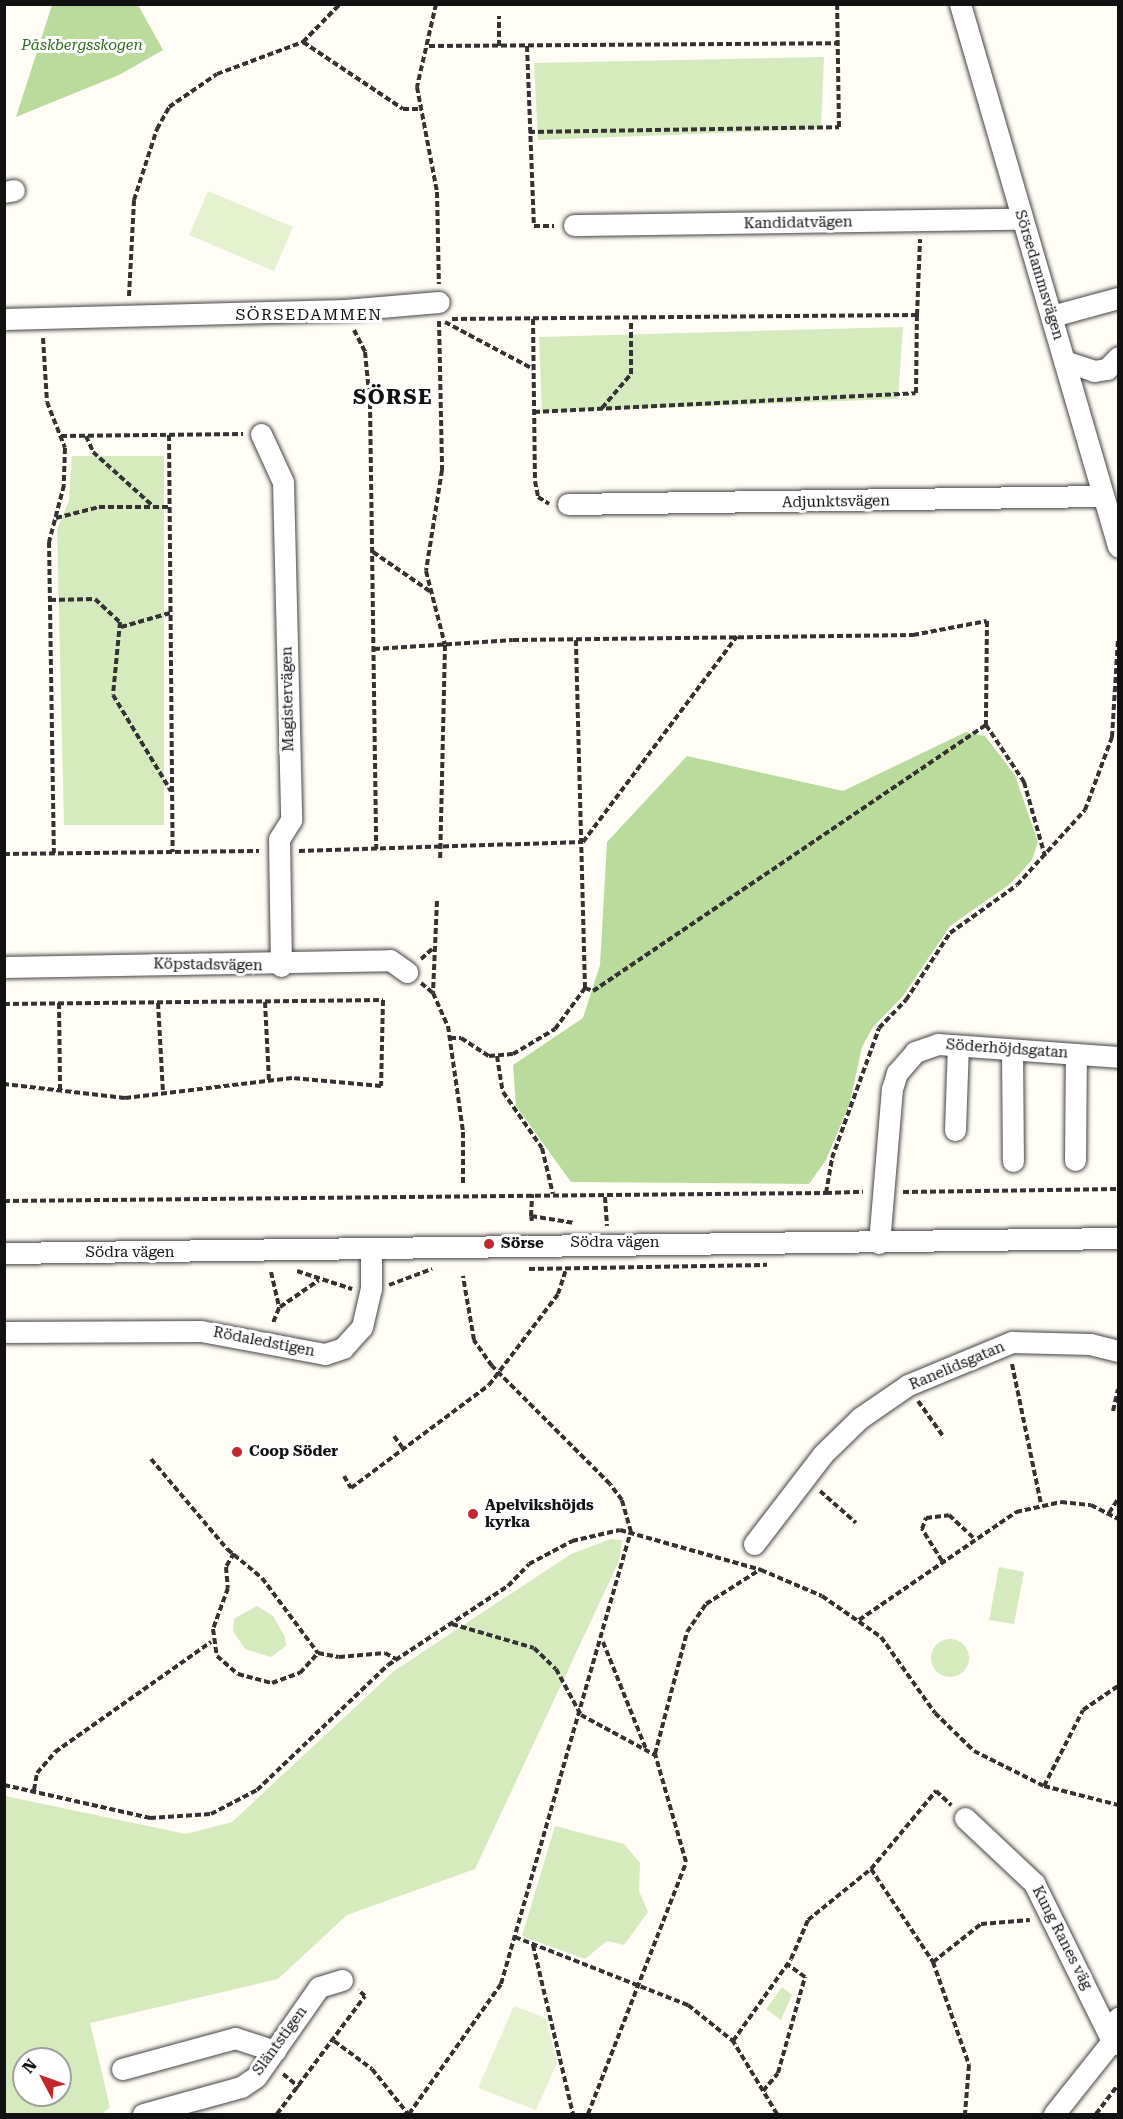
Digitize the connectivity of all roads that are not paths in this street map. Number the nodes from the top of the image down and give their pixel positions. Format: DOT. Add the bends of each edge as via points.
graph roads {
  1 [pos="960,4"];
  2 [pos="1021,219"];
  3 [pos="574,225"];
  4 [pos="1119,298"];
  5 [pos="439,310"];
  6 [pos="1052,316"];
  7 [pos="4,320"];
  8 [pos="1119,357"];
  9 [pos="1064,361"];
  10 [pos="261,434"];
  11 [pos="1103,496"];
  12 [pos="568,504"];
  13 [pos="1119,546"];
  14 [pos="281,966"];
  15 [pos="4,967"];
  16 [pos="407,972"];
  17 [pos="958,1046"];
  18 [pos="1012,1050"];
  19 [pos="1076,1054"];
  20 [pos="1119,1057"];
  21 [pos="955,1130"];
  22 [pos="1075,1160"];
  23 [pos="1012,1161"];
  24 [pos="1119,1238"];
  25 [pos="879,1243"];
  26 [pos="371,1248"];
  27 [pos="4,1253"];
  28 [pos="4,1332"];
  29 [pos="1119,1351"];
  30 [pos="753,1544"];
  31 [pos="965,1818"];
  32 [pos="342,1980"];
  33 [pos="1119,2018"];
  34 [pos="1115,2042"];
  35 [pos="275,2051"];
  36 [pos="122,2069"];
  37 [pos="142,2115"];
  38 [pos="1054,2115"];
  1 -- 2 [label="street, Sörsedammsvägen"];
  2 -- 3 [label="street, Kandidatvägen"];
  2 -- 6 [label="street, Sörsedammsvägen"];
  4 -- 6 [label="street"];
  5 -- 7 [label="street" via="128,314"];
  6 -- 9 [label="street, Sörsedammsvägen"];
  8 -- 9 [label="street" via="1094,371"];
  9 -- 11 [label="street, Sörsedammsvägen"];
  10 -- 14 [label="street, Magistervägen" via="283,482 291,820 279,839"];
  11 -- 12 [label="street, Adjunktsvägen"];
  11 -- 13 [label="street, Sörsedammsvägen"];
  14 -- 15 [label="street, Köpstadsvägen"];
  14 -- 16 [label="street, Köpstadsvägen" via="390,960"];
  17 -- 18 [label="street, Söderhöjdsgatan"];
  17 -- 21 [label="street"];
  17 -- 25 [label="street, Söderhöjdsgatan" via="938,1044 915,1052 897,1073 887,1119"];
  18 -- 19 [label="street, Söderhöjdsgatan"];
  18 -- 23 [label="street"];
  19 -- 20 [label="street, Söderhöjdsgatan"];
  19 -- 22 [label="street"];
  24 -- 25 [label="street, Södra vägen"];
  25 -- 26 [label="street, Södra vägen"];
  26 -- 27 [label="street, Södra vägen"];
  26 -- 28 [label="street, Rödaledstigen" via="365,1317 343,1348 312,1353 201,1331"];
  29 -- 30 [label="street, Ranelidsgatan" via="1090,1344 1008,1344 908,1385 860,1418 804,1477"];
  31 -- 34 [label="street, Kung Ranes väg" via="1034,1883"];
  32 -- 35 [label="street, Släntstigen" via="319,1988"];
  33 -- 34 [label="street"];
  34 -- 38 [label="street"];
  35 -- 36 [label="street" via="235,2038"];
  35 -- 37 [label="street, Släntstigen" via="241,2087"];
}
